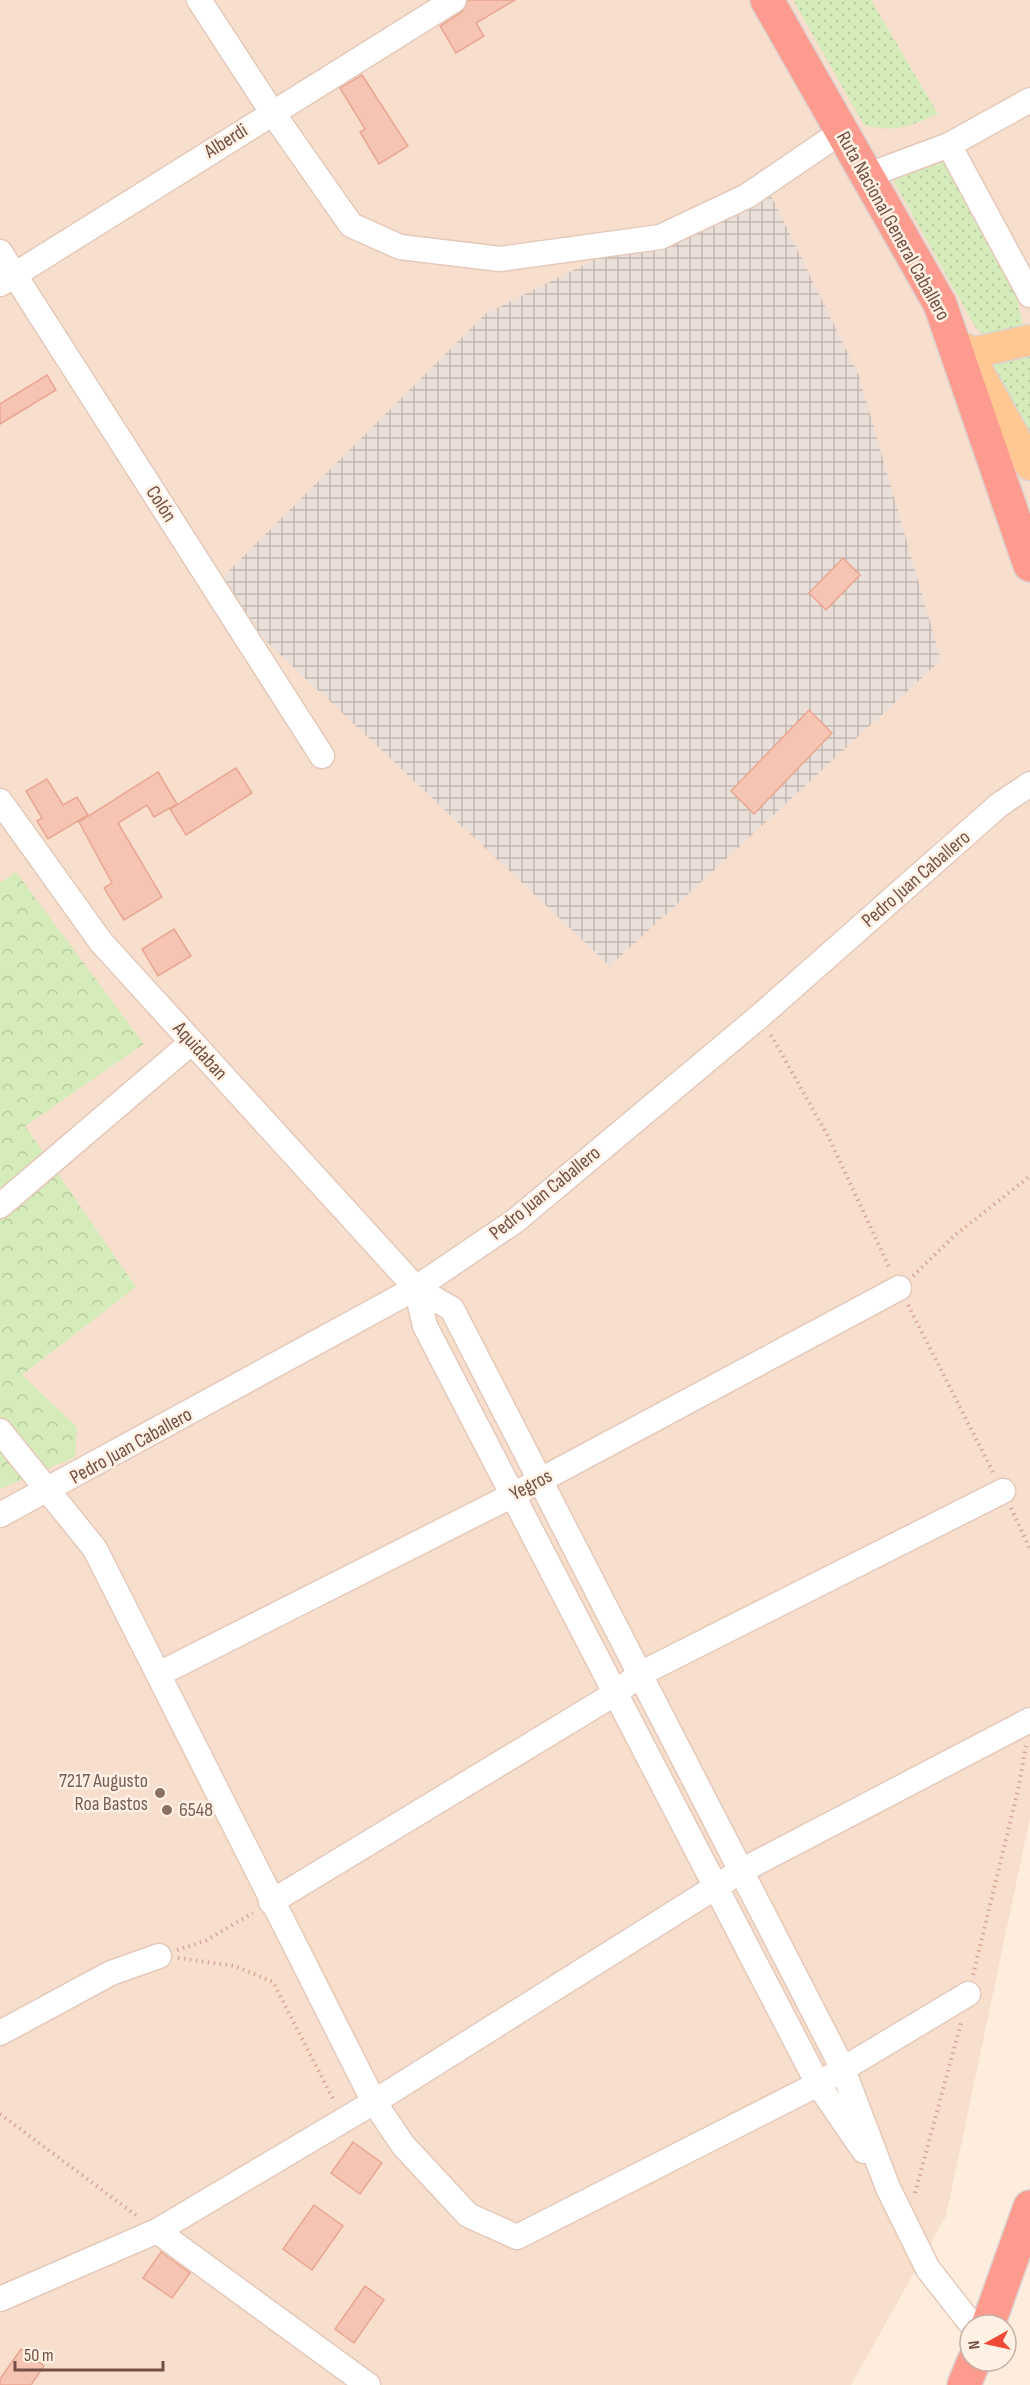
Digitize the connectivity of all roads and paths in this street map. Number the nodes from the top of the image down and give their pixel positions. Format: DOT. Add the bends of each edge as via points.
graph roads {
  1 [pos="199,0"];
  2 [pos="454,0"];
  3 [pos="768,0"];
  4 [pos="1030,100"];
  5 [pos="272,112"];
  6 [pos="841,132"];
  7 [pos="950,145"];
  8 [pos="866,176"];
  9 [pos="0,252"];
  10 [pos="7,279"];
  11 [pos="1030,295"];
  12 [pos="940,304"];
  13 [pos="1030,340"];
  14 [pos="968,354"];
  15 [pos="1030,465"];
  16 [pos="1030,565"];
  17 [pos="322,756"];
  18 [pos="1030,784"];
  19 [pos="0,801"];
  20 [pos="760,1016"];
  21 [pos="192,1042"];
  22 [pos="1030,1176"];
  23 [pos="0,1206"];
  24 [pos="416,1287"];
  25 [pos="899,1288"];
  26 [pos="0,1431"];
  27 [pos="540,1480"];
  28 [pos="48,1491"];
  29 [pos="1003,1491"];
  30 [pos="513,1495"];
  31 [pos="0,1515"];
  32 [pos="1030,1549"];
  33 [pos="159,1674"];
  34 [pos="640,1674"];
  35 [pos="616,1693"];
  36 [pos="1030,1720"];
  37 [pos="741,1871"];
  38 [pos="716,1887"];
  39 [pos="271,1902"];
  40 [pos="159,1956"];
  41 [pos="968,1994"];
  42 [pos="0,2033"];
  43 [pos="842,2067"];
  44 [pos="818,2084"];
  45 [pos="374,2102"];
  46 [pos="0,2114"];
  47 [pos="343,2119"];
  48 [pos="888,2188"];
  49 [pos="1030,2207"];
  50 [pos="157,2231"];
  51 [pos="0,2299"];
  52 [pos="963,2313"];
  53 [pos="992,2313"];
  54 [pos="368,2385"];
  1 -- 5 [label="street"];
  2 -- 5 [label="street, Alberdi"];
  3 -- 6 [label="highway, Ruta Nacional General Caballero"];
  4 -- 7 [label="street"];
  5 -- 6 [label="street" via="351,225 400,247 500,259 660,237 747,196"];
  5 -- 10 [label="street, Alberdi"];
  6 -- 8 [label="highway, Ruta Nacional General Caballero"];
  7 -- 8 [label="street"];
  7 -- 11 [label="street"];
  8 -- 12 [label="highway, Ruta Nacional General Caballero"];
  9 -- 10 [label="street, Colón"];
  10 -- 17 [label="street, Colón"];
  12 -- 14 [label="main road"];
  12 -- 16 [label="highway, Ruta Nacional General Caballero"];
  13 -- 14 [label="main road"];
  14 -- 15 [label="main road"];
  18 -- 20 [label="street, Pedro Juan Caballero" via="999,805"];
  19 -- 21 [label="street, Aquidaban" via="101,942"];
  20 -- 24 [label="street, Pedro Juan Caballero" via="514,1221"];
  20 -- 25 [label="path" via="829,1138"];
  21 -- 23 [label="street"];
  21 -- 24 [label="street, Aquidaban"];
  22 -- 25 [label="path" via="954,1236"];
  24 -- 27 [label="street" via="452,1309"];
  24 -- 28 [label="street, Pedro Juan Caballero"];
  24 -- 30 [label="street" via="425,1326"];
  25 -- 27 [label="street, Yegros"];
  25 -- 29 [label="path"];
  26 -- 28 [label="street"];
  27 -- 30 [label="street, Yegros"];
  27 -- 34 [label="street"];
  28 -- 31 [label="street, Pedro Juan Caballero"];
  28 -- 33 [label="street" via="95,1549"];
  29 -- 32 [label="path"];
  29 -- 34 [label="street"];
  30 -- 33 [label="street, Yegros"];
  30 -- 35 [label="street"];
  33 -- 39 [label="street"];
  34 -- 35 [label="street"];
  34 -- 37 [label="street"];
  35 -- 38 [label="street"];
  35 -- 39 [label="street"];
  36 -- 37 [label="street"];
  37 -- 38 [label="street"];
  37 -- 43 [label="street"];
  38 -- 44 [label="street"];
  38 -- 45 [label="street"];
  39 -- 40 [label="path" via="205,1941"];
  39 -- 45 [label="street"];
  40 -- 42 [label="street" via="111,1973"];
  40 -- 47 [label="path" via="235,1966 273,1982"];
  41 -- 43 [label="street"];
  43 -- 44 [label="street"];
  43 -- 48 [label="street"];
  44 -- 45 [label="street" via="517,2237 468,2215 404,2145"];
  44 -- 48 [label="street"];
  45 -- 47 [label="street"];
  46 -- 50 [label="path"];
  47 -- 50 [label="street"];
  48 -- 52 [label="street" via="928,2269"];
  49 -- 53 [label="highway"];
  50 -- 51 [label="street"];
  50 -- 54 [label="street"];
}
